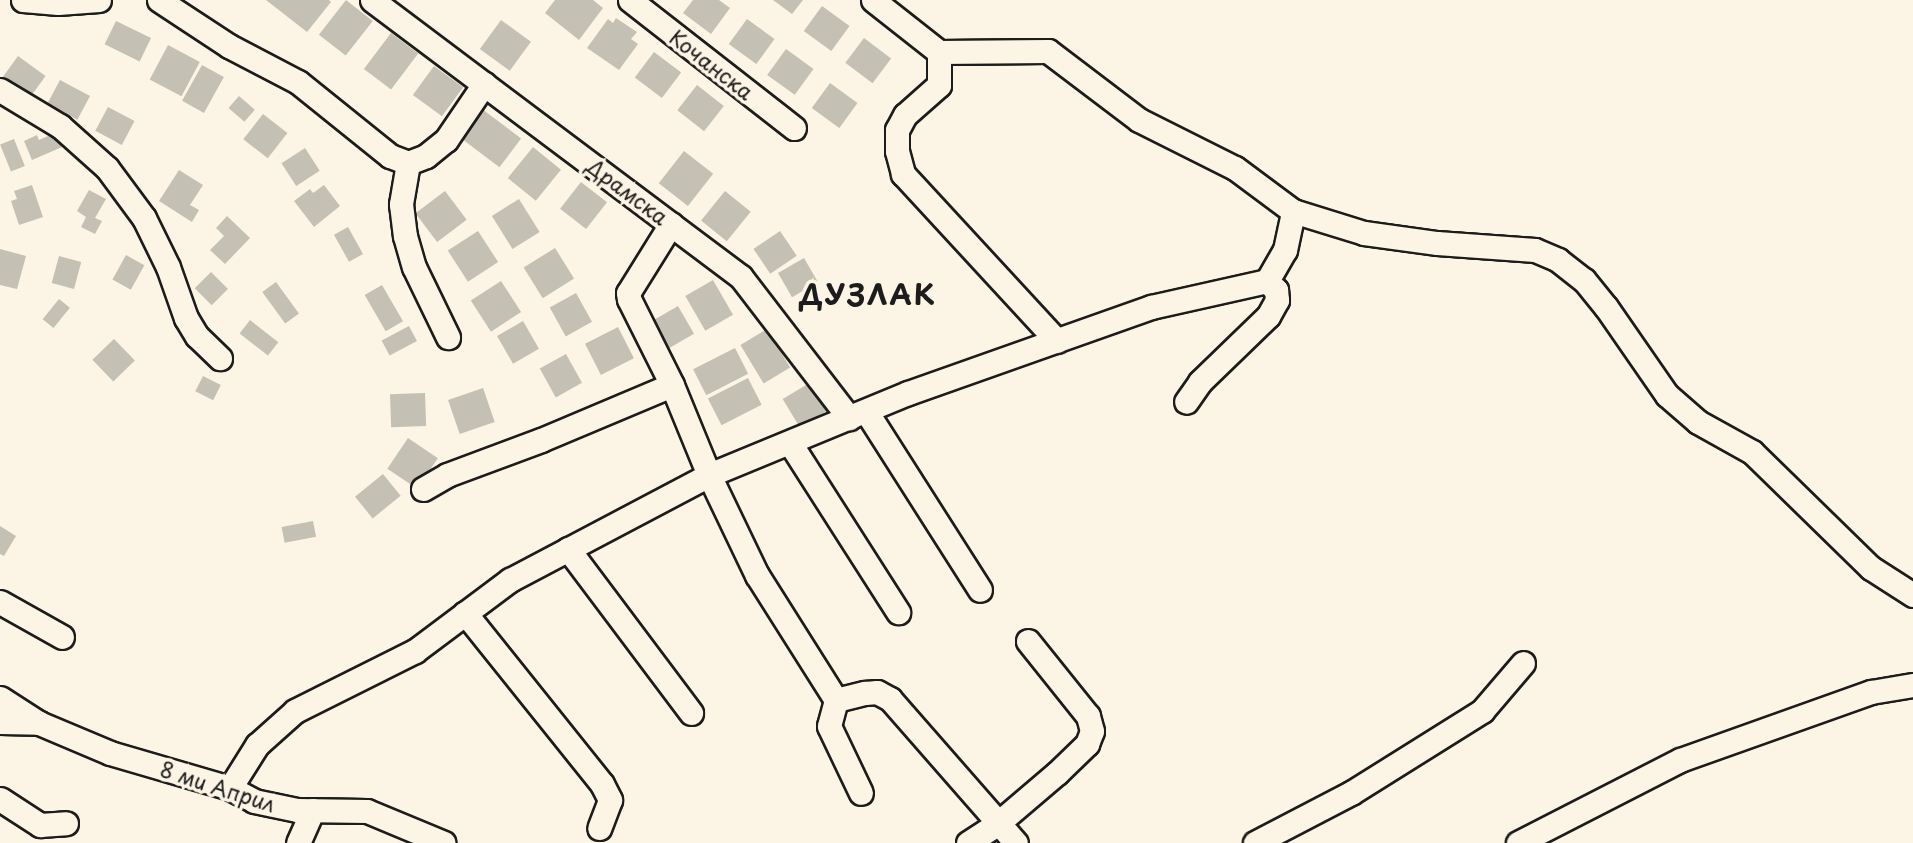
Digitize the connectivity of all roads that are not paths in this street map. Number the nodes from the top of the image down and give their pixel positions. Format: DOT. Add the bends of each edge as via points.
graph roads {
  1 [pos="23,0"];
  2 [pos="99,0"];
  3 [pos="159,0"];
  4 [pos="372,0"];
  5 [pos="630,0"];
  6 [pos="873,0"];
  7 [pos="939,52"];
  8 [pos="484,84"];
  9 [pos="0,90"];
  10 [pos="794,128"];
  11 [pos="408,163"];
  12 [pos="1293,211"];
  13 [pos="671,224"];
  14 [pos="1267,281"];
  15 [pos="448,337"];
  16 [pos="1056,341"];
  17 [pos="220,358"];
  18 [pos="672,385"];
  19 [pos="1186,402"];
  20 [pos="857,414"];
  21 [pos="790,443"];
  22 [pos="709,475"];
  23 [pos="423,489"];
  24 [pos="568,549"];
  25 [pos="980,590"];
  26 [pos="1913,595"];
  27 [pos="0,602"];
  28 [pos="898,612"];
  29 [pos="465,614"];
  30 [pos="62,637"];
  31 [pos="1028,641"];
  32 [pos="1523,663"];
  33 [pos="1913,685"];
  34 [pos="0,698"];
  35 [pos="836,700"];
  36 [pos="691,713"];
  37 [pos="0,722"];
  38 [pos="39,723"];
  39 [pos="230,788"];
  40 [pos="861,793"];
  41 [pos="0,799"];
  42 [pos="313,810"];
  43 [pos="66,823"];
  44 [pos="997,824"];
  45 [pos="599,828"];
  46 [pos="298,843"];
  47 [pos="444,843"];
  48 [pos="970,843"];
  49 [pos="1016,843"];
  50 [pos="1255,843"];
  51 [pos="1518,843"];
  1 -- 2 [label="street"];
  3 -- 11 [label="street" via="220,41 298,82 390,156"];
  4 -- 8 [label="street, Драмска"];
  5 -- 10 [label="street, Кочанска"];
  6 -- 7 [label="street"];
  7 -- 12 [label="street" via="1048,51 1139,120 1236,168"];
  7 -- 16 [label="street" via="939,85 905,115 897,130 903,174"];
  8 -- 11 [label="street" via="446,140"];
  8 -- 13 [label="street, Драмска"];
  9 -- 17 [label="street" via="60,126 107,168 145,218 186,318"];
  11 -- 15 [label="street" via="401,204 405,236"];
  12 -- 14 [label="street" via="1285,250"];
  12 -- 26 [label="street" via="1364,233 1535,250 1558,260 1584,280 1606,307 1667,395 1698,422 1752,452 1871,568"];
  13 -- 18 [label="street" via="628,299"];
  13 -- 20 [label="street, Драмска" via="741,277"];
  14 -- 16 [label="street" via="1151,307"];
  14 -- 19 [label="street" via="1276,290 1277,300 1268,316 1200,382"];
  16 -- 20 [label="street"];
  18 -- 22 [label="street"];
  18 -- 23 [label="street" via="447,475"];
  20 -- 21 [label="street"];
  20 -- 25 [label="street, Драмска"];
  21 -- 22 [label="street"];
  21 -- 28 [label="street"];
  22 -- 24 [label="street"];
  22 -- 35 [label="street" via="757,575"];
  24 -- 29 [label="street" via="510,580"];
  24 -- 36 [label="street"];
  27 -- 30 [label="street"];
  29 -- 39 [label="street" via="415,651 295,711 257,745"];
  29 -- 45 [label="street" via="602,784 610,800"];
  31 -- 44 [label="street" via="1088,716 1092,731 1087,744"];
  32 -- 50 [label="street" via="1482,711 1351,793"];
  33 -- 51 [label="street" via="1871,692 1679,760"];
  34 -- 38 [label="street, 8 ми Април"];
  35 -- 40 [label="street" via="829,726"];
  35 -- 44 [label="street" via="877,692 890,699"];
  37 -- 38 [label="street"];
  38 -- 39 [label="street, 8 ми Април" via="110,753"];
  39 -- 42 [label="street, 8 ми Април" via="264,804"];
  41 -- 43 [label="street" via="40,825"];
  42 -- 46 [label="street"];
  42 -- 47 [label="street, 8 ми Април" via="378,814"];
  44 -- 48 [label="street"];
  44 -- 49 [label="street"];
}
